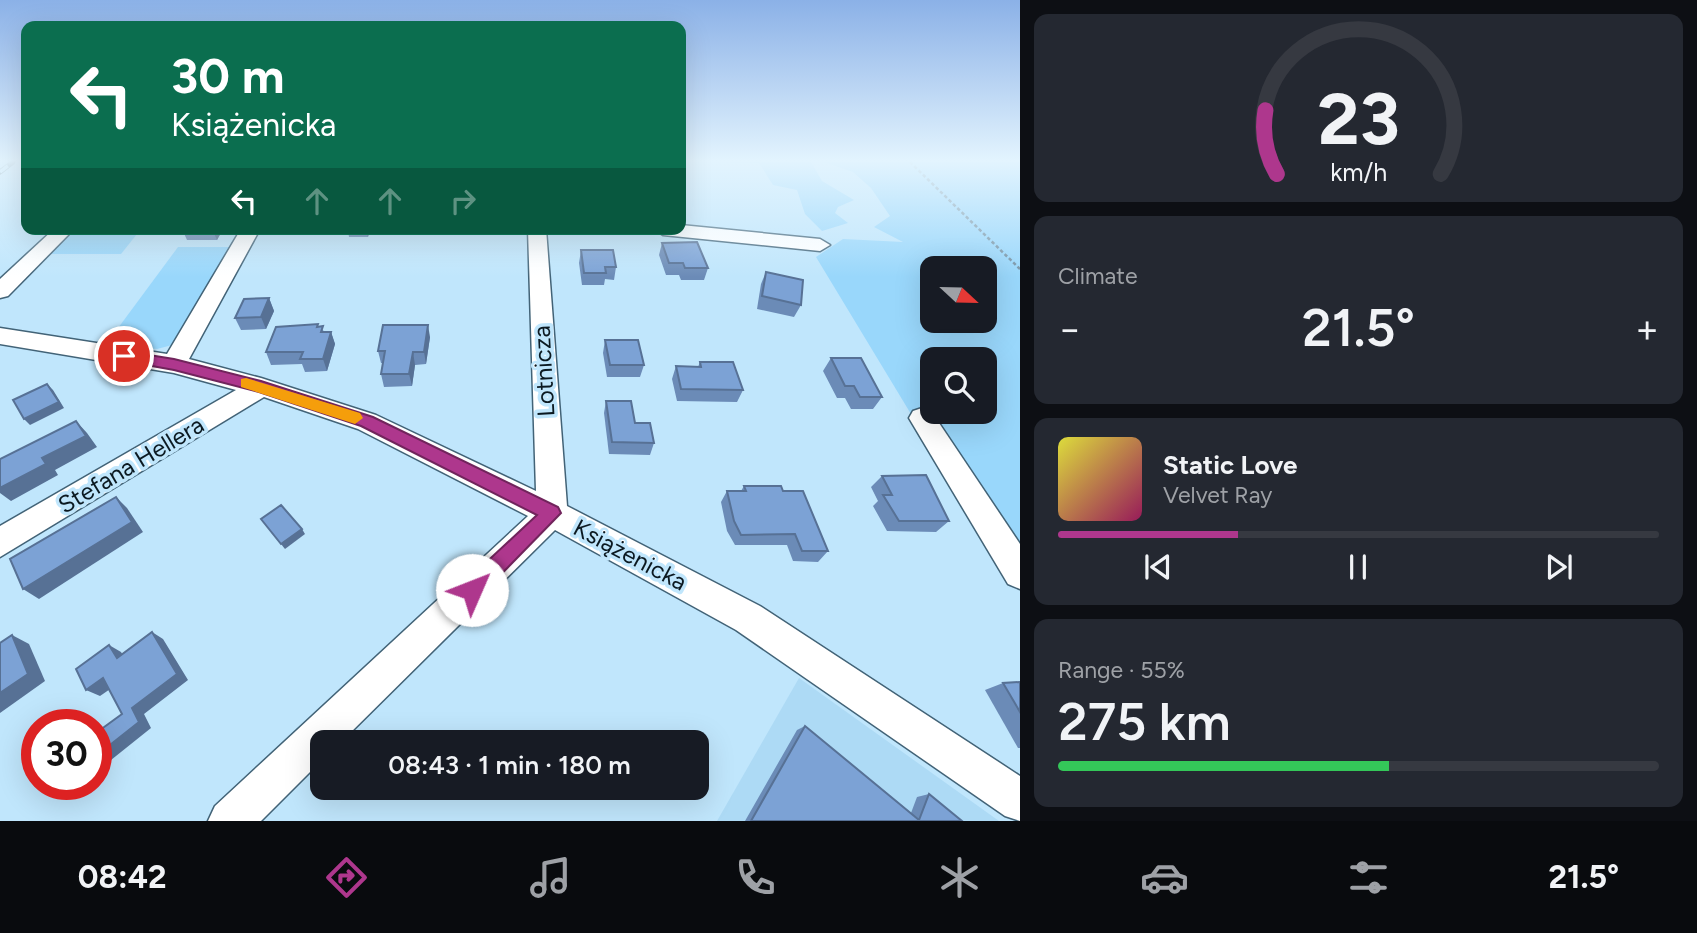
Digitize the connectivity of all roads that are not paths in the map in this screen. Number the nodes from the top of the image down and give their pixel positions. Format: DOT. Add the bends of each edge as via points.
graph roads {
  1 [pos="686,231"];
  2 [pos="59,235"];
  3 [pos="248,235"];
  4 [pos="537,235"];
  5 [pos="820,245"];
  6 [pos="0,292"];
  7 [pos="0,336"];
  8 [pos="174,364"];
  9 [pos="261,387"];
  10 [pos="926,424"];
  11 [pos="552,513"];
  12 [pos="0,543"];
  13 [pos="1020,573"];
  14 [pos="1020,801"];
  15 [pos="230,821"];
  1 -- 5 [label="street"];
  2 -- 6 [label="street"];
  3 -- 8 [label="street"];
  4 -- 11 [label="street, Lotnicza"];
  7 -- 8 [label="street, Książenicka"];
  8 -- 9 [label="street, Książenicka"];
  9 -- 11 [label="street, Książenicka" via="367,422"];
  9 -- 12 [label="street, Stefana Hellera"];
  10 -- 13 [label="street"];
  11 -- 14 [label="street, Książenicka" via="748,618"];
  11 -- 15 [label="street"];
}
